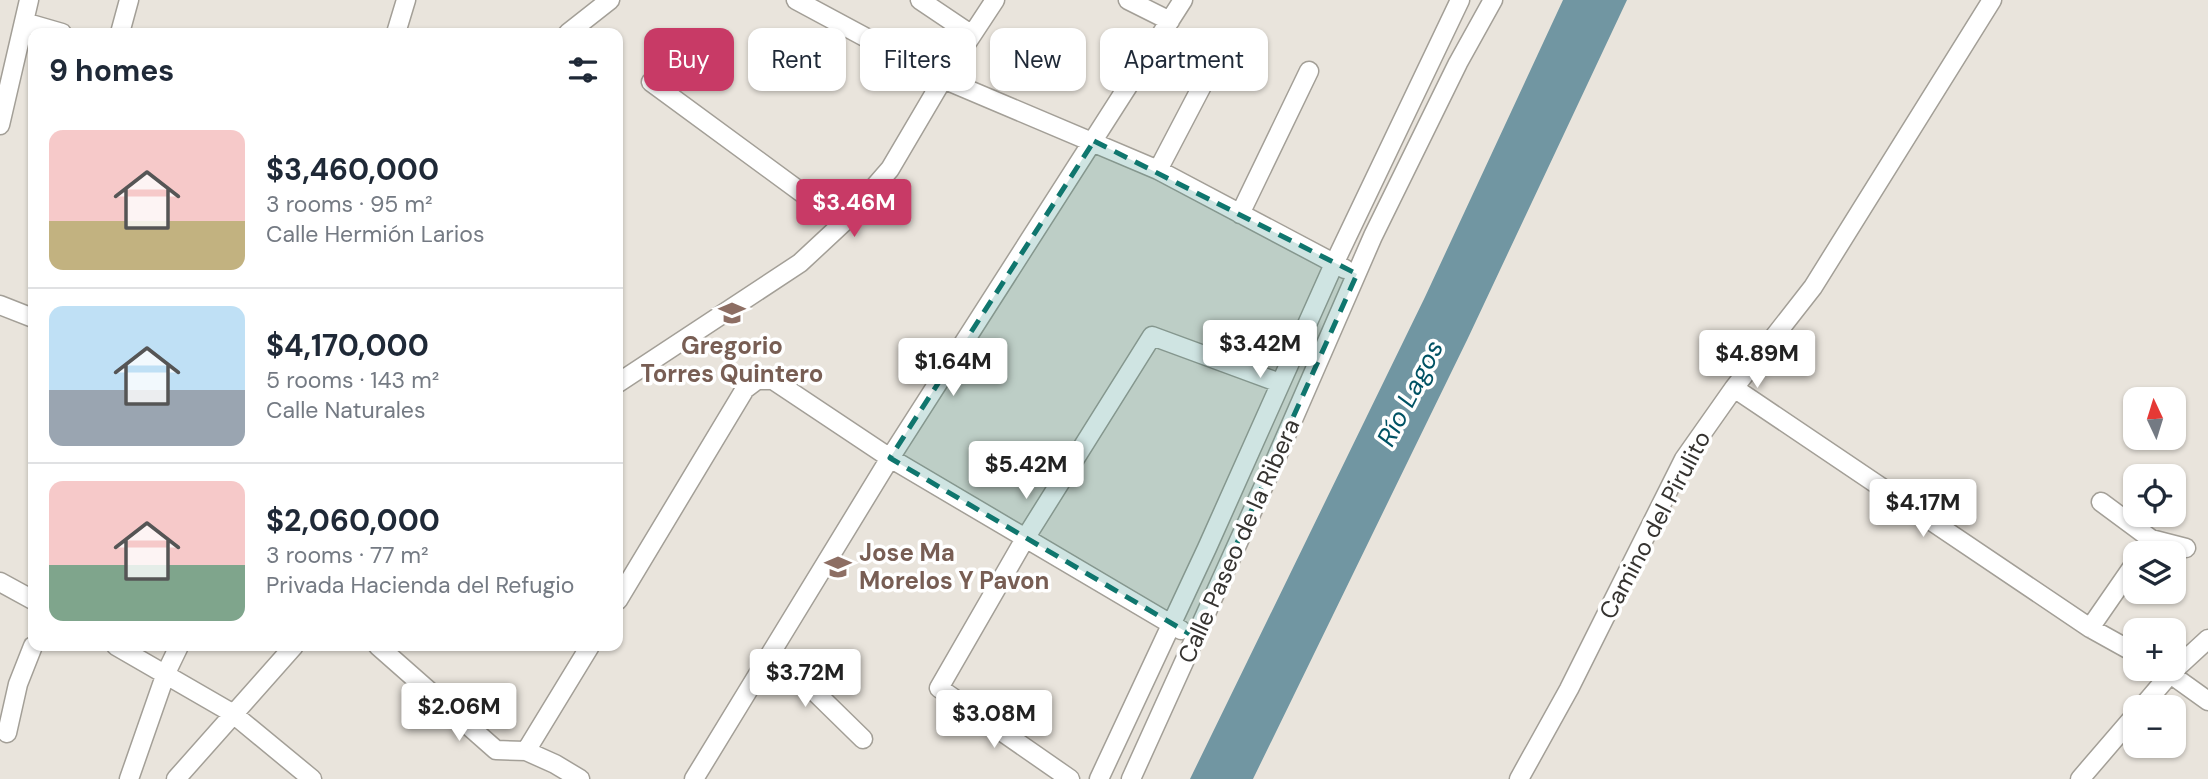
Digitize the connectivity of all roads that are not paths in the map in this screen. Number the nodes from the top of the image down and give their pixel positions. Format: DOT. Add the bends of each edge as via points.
graph roads {
  1 [pos="29,0"];
  2 [pos="129,0"];
  3 [pos="406,0"];
  4 [pos="610,0"];
  5 [pos="796,0"];
  6 [pos="920,0"];
  7 [pos="995,0"];
  8 [pos="1128,0"];
  9 [pos="1183,0"];
  10 [pos="1460,0"];
  11 [pos="1493,0"];
  12 [pos="1992,0"];
  13 [pos="1170,21"];
  14 [pos="24,22"];
  15 [pos="45,28"];
  16 [pos="121,28"];
  17 [pos="398,28"];
  18 [pos="575,28"];
  19 [pos="963,28"];
  20 [pos="976,28"];
  21 [pos="860,34"];
  22 [pos="8,58"];
  23 [pos="1309,71"];
  24 [pos="663,91"];
  25 [pos="936,91"];
  26 [pos="972,91"];
  27 [pos="1199,91"];
  28 [pos="0,123"];
  29 [pos="1094,141"];
  30 [pos="1158,170"];
  31 [pos="1240,214"];
  32 [pos="843,223"];
  33 [pos="1334,264"];
  34 [pos="1357,274"];
  35 [pos="0,305"];
  36 [pos="28,316"];
  37 [pos="623,380"];
  38 [pos="1280,383"];
  39 [pos="1734,388"];
  40 [pos="890,458"];
  41 [pos="2101,502"];
  42 [pos="1026,537"];
  43 [pos="2142,541"];
  44 [pos="2123,580"];
  45 [pos="0,582"];
  46 [pos="623,592"];
  47 [pos="28,597"];
  48 [pos="1171,624"];
  49 [pos="2090,628"];
  50 [pos="1195,637"];
  51 [pos="2208,639"];
  52 [pos="2123,646"];
  53 [pos="31,651"];
  54 [pos="125,651"];
  55 [pos="177,651"];
  56 [pos="289,651"];
  57 [pos="383,651"];
  58 [pos="587,651"];
  59 [pos="774,652"];
  60 [pos="2186,656"];
  61 [pos="166,673"];
  62 [pos="2180,681"];
  63 [pos="2208,701"];
  64 [pos="232,713"];
  65 [pos="2123,729"];
  66 [pos="7,733"];
  67 [pos="863,739"];
  68 [pos="526,751"];
  69 [pos="129,779"];
  70 [pos="176,779"];
  71 [pos="312,779"];
  72 [pos="580,779"];
  73 [pos="694,779"];
  74 [pos="1070,779"];
  75 [pos="1099,779"];
  76 [pos="1131,779"];
  77 [pos="1519,779"];
  78 [pos="2080,779"];
  1 -- 14 [label="street"];
  2 -- 16 [label="street"];
  3 -- 17 [label="street"];
  4 -- 18 [label="street"];
  5 -- 21 [label="street"];
  6 -- 19 [label="street"];
  7 -- 20 [label="street"];
  8 -- 13 [label="street"];
  9 -- 13 [label="street"];
  10 -- 33 [label="street, Calle Paseo de la Ribera"];
  11 -- 34 [label="street, Calle Paseo de la Ribera"];
  12 -- 39 [label="street, Camino del Pirulito" via="1813,287"];
  13 -- 29 [label="street"];
  14 -- 15 [label="street"];
  14 -- 22 [label="street"];
  22 -- 28 [label="street"];
  23 -- 31 [label="street"];
  24 -- 32 [label="street"];
  25 -- 32 [label="street" via="890,169"];
  26 -- 29 [label="street"];
  27 -- 30 [label="street"];
  29 -- 30 [label="street"];
  29 -- 40 [label="street"];
  30 -- 31 [label="street"];
  31 -- 33 [label="street"];
  32 -- 37 [label="street" via="800,263"];
  33 -- 34 [label="street"];
  33 -- 38 [label="street, Calle Paseo de la Ribera"];
  34 -- 50 [label="street, Calle Paseo de la Ribera"];
  35 -- 36 [label="street"];
  38 -- 42 [label="street" via="1152,336"];
  38 -- 48 [label="street, Calle Paseo de la Ribera"];
  39 -- 49 [label="street"];
  39 -- 77 [label="street, Camino del Pirulito" via="1684,459"];
  40 -- 42 [label="street"];
  40 -- 46 [label="street" via="773,380 757,380 746,389"];
  40 -- 59 [label="street"];
  41 -- 43 [label="street"];
  42 -- 48 [label="street"];
  42 -- 74 [label="street" via="939,688"];
  44 -- 49 [label="street"];
  45 -- 47 [label="street"];
  48 -- 50 [label="street"];
  48 -- 75 [label="street, Calle Paseo de la Ribera"];
  49 -- 52 [label="street"];
  50 -- 76 [label="street, Calle Paseo de la Ribera"];
  51 -- 60 [label="street"];
  53 -- 66 [label="street"];
  54 -- 61 [label="street"];
  55 -- 61 [label="street"];
  56 -- 64 [label="street"];
  57 -- 68 [label="street" via="496,750"];
  58 -- 68 [label="street"];
  59 -- 67 [label="street"];
  59 -- 73 [label="street"];
  61 -- 64 [label="street"];
  61 -- 69 [label="street"];
  62 -- 63 [label="street"];
  64 -- 70 [label="street"];
  64 -- 71 [label="street"];
  65 -- 78 [label="street"];
  68 -- 72 [label="street"];
}
